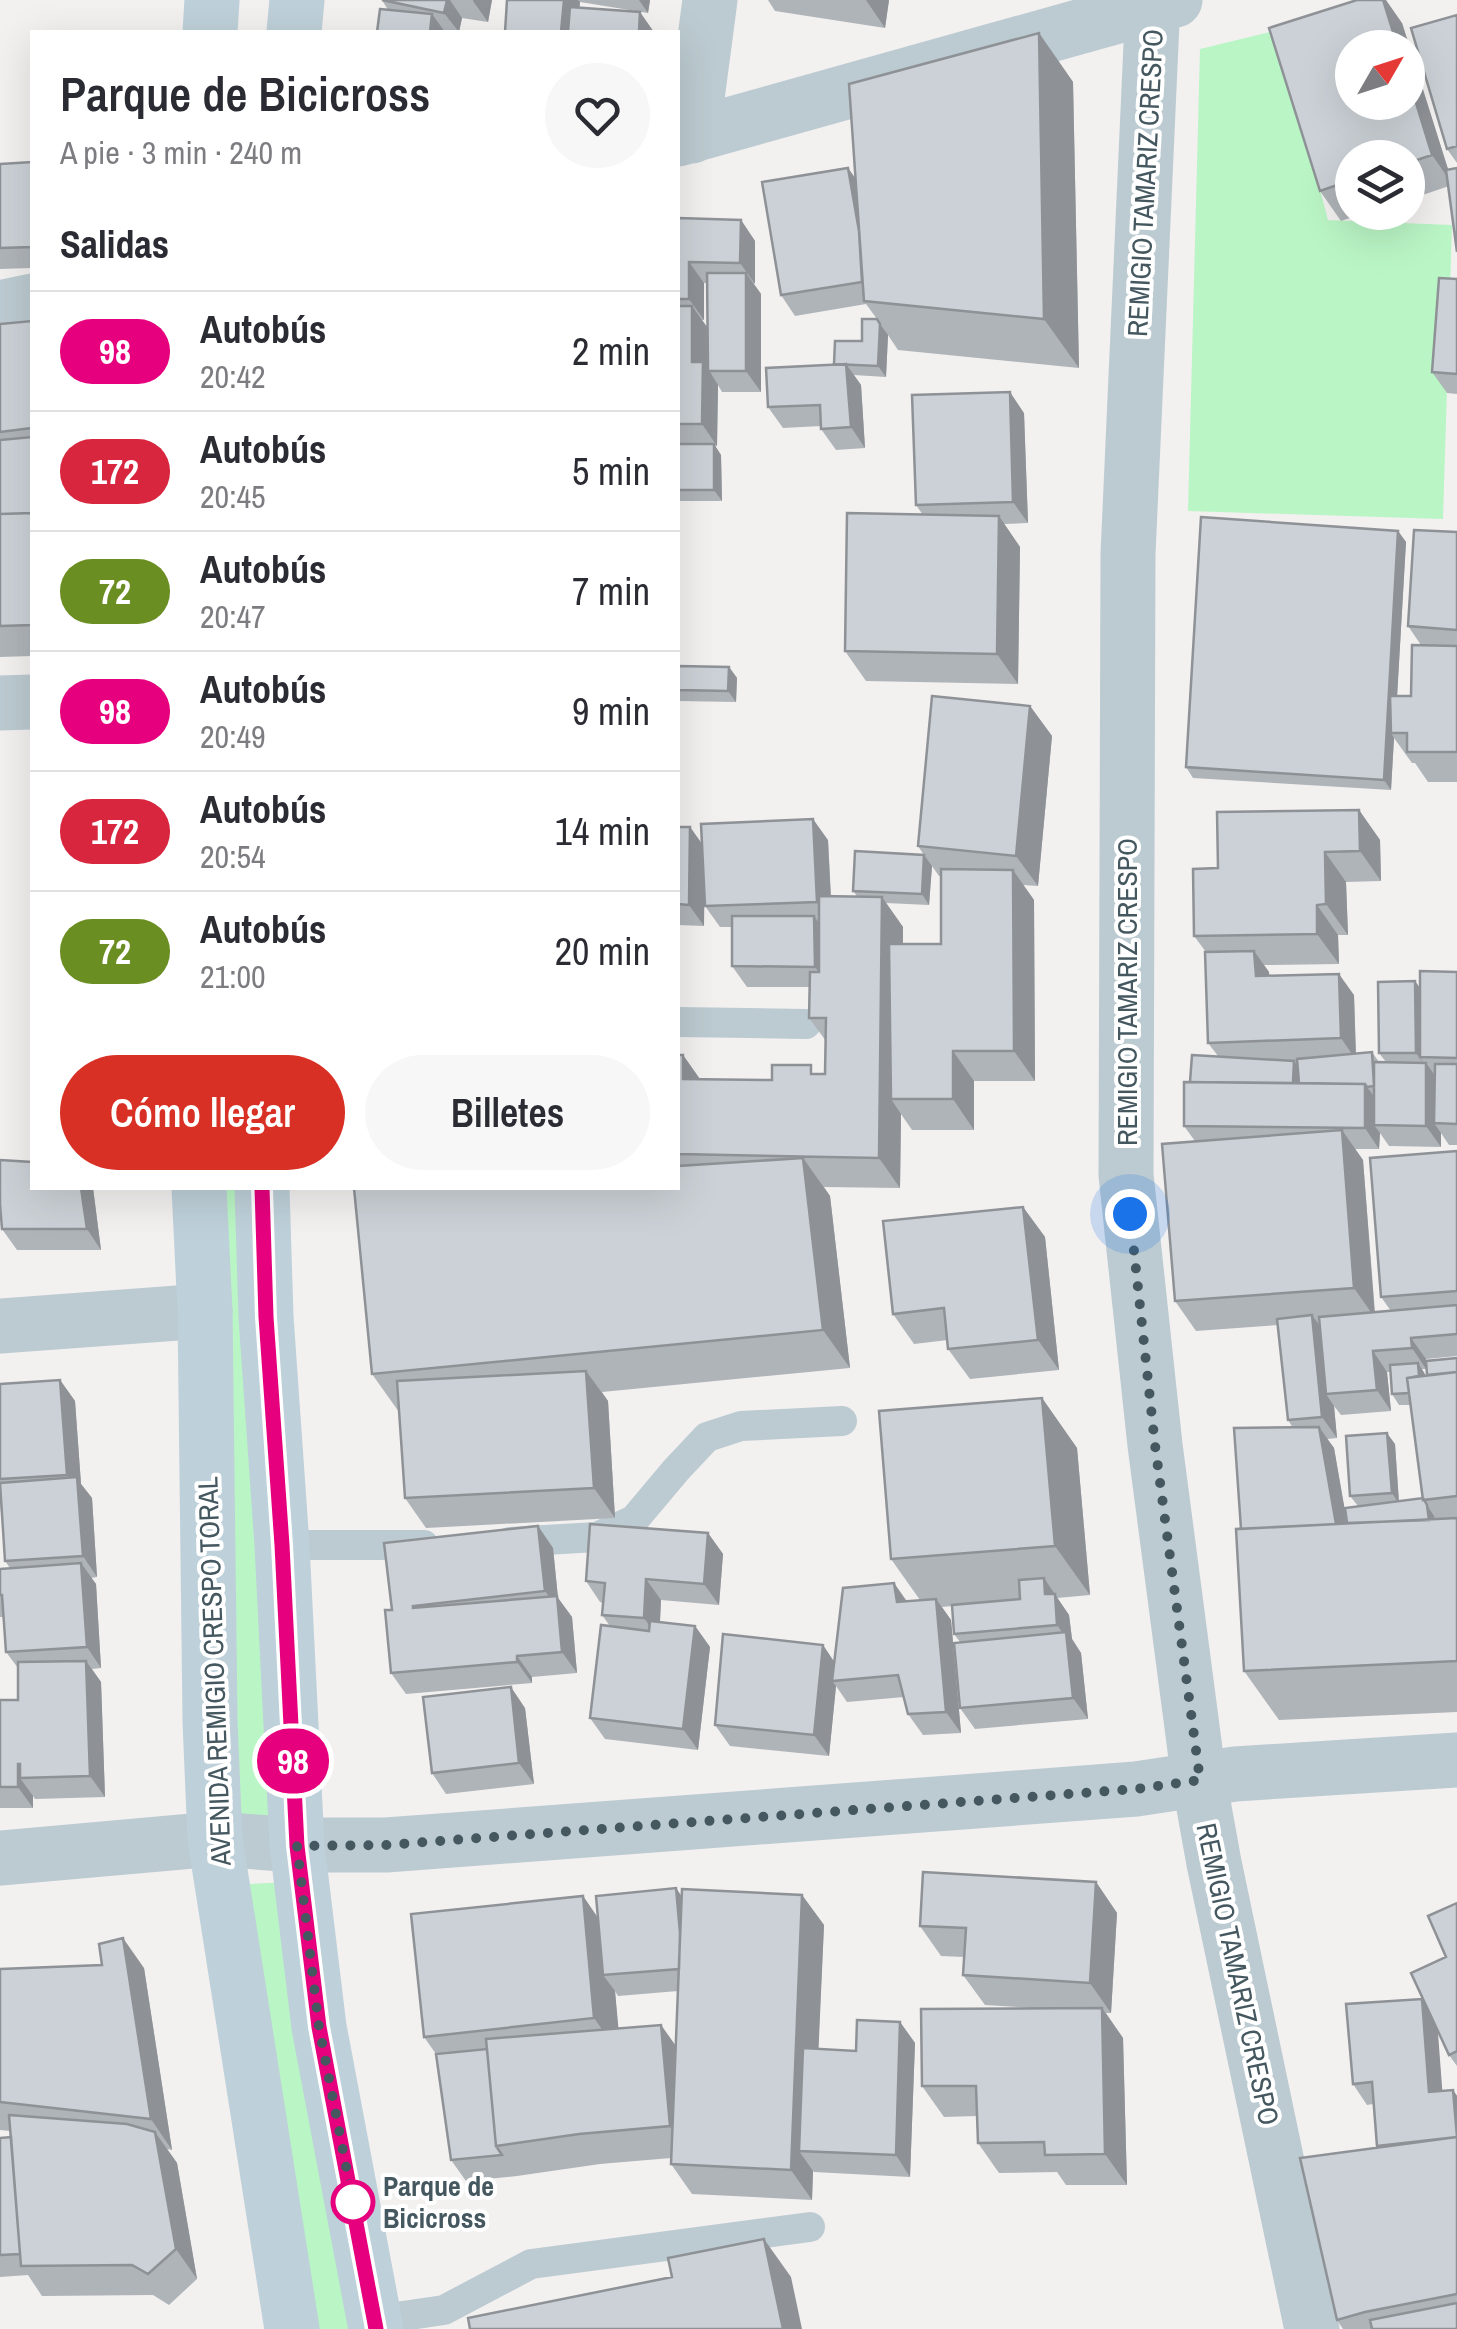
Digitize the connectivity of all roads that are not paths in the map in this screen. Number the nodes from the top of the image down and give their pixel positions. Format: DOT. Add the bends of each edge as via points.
graph roads {
  1 [pos="212,0"];
  2 [pos="297,0"];
  3 [pos="710,0"];
  4 [pos="1160,2"];
  5 [pos="210,30"];
  6 [pos="294,30"];
  7 [pos="685,138"];
  8 [pos="30,301"];
  9 [pos="0,308"];
  10 [pos="0,702"];
  11 [pos="30,702"];
  12 [pos="680,1022"];
  13 [pos="806,1024"];
  14 [pos="199,1190"];
  15 [pos="262,1190"];
  16 [pos="205,1311"];
  17 [pos="0,1326"];
  18 [pos="842,1421"];
  19 [pos="484,1543"];
  20 [pos="446,1544"];
  21 [pos="282,1545"];
  22 [pos="1457,1760"];
  23 [pos="1200,1780"];
  24 [pos="214,1839"];
  25 [pos="297,1846"];
  26 [pos="0,1858"];
  27 [pos="810,2227"];
  28 [pos="375,2324"];
  29 [pos="292,2329"];
  30 [pos="1312,2329"];
  1 -- 5 [label="main road"];
  2 -- 6 [label="main road"];
  3 -- 7 [label="street"];
  4 -- 7 [label="street"];
  4 -- 23 [label="street, REMIGIO TAMARIZ CRESPO" via="1128,554 1126,1175"];
  8 -- 9 [label="street"];
  10 -- 11 [label="street"];
  12 -- 13 [label="lane"];
  14 -- 16 [label="main road, AVENIDA REMIGIO CRESPO TORAL"];
  15 -- 21 [label="main road"];
  16 -- 17 [label="street"];
  16 -- 24 [label="main road, AVENIDA REMIGIO CRESPO TORAL"];
  18 -- 19 [label="lane" via="741,1426 707,1437 634,1520 597,1537"];
  20 -- 21 [label="lane"];
  21 -- 25 [label="main road"];
  22 -- 23 [label="street"];
  23 -- 25 [label="street" via="386,1845"];
  23 -- 30 [label="street, REMIGIO TAMARIZ CRESPO"];
  24 -- 25 [label="street"];
  24 -- 26 [label="street"];
  24 -- 29 [label="main road, AVENIDA REMIGIO CRESPO TORAL"];
  25 -- 28 [label="main road" via="319,2027"];
  27 -- 28 [label="lane" via="531,2264 444,2310"];
}
